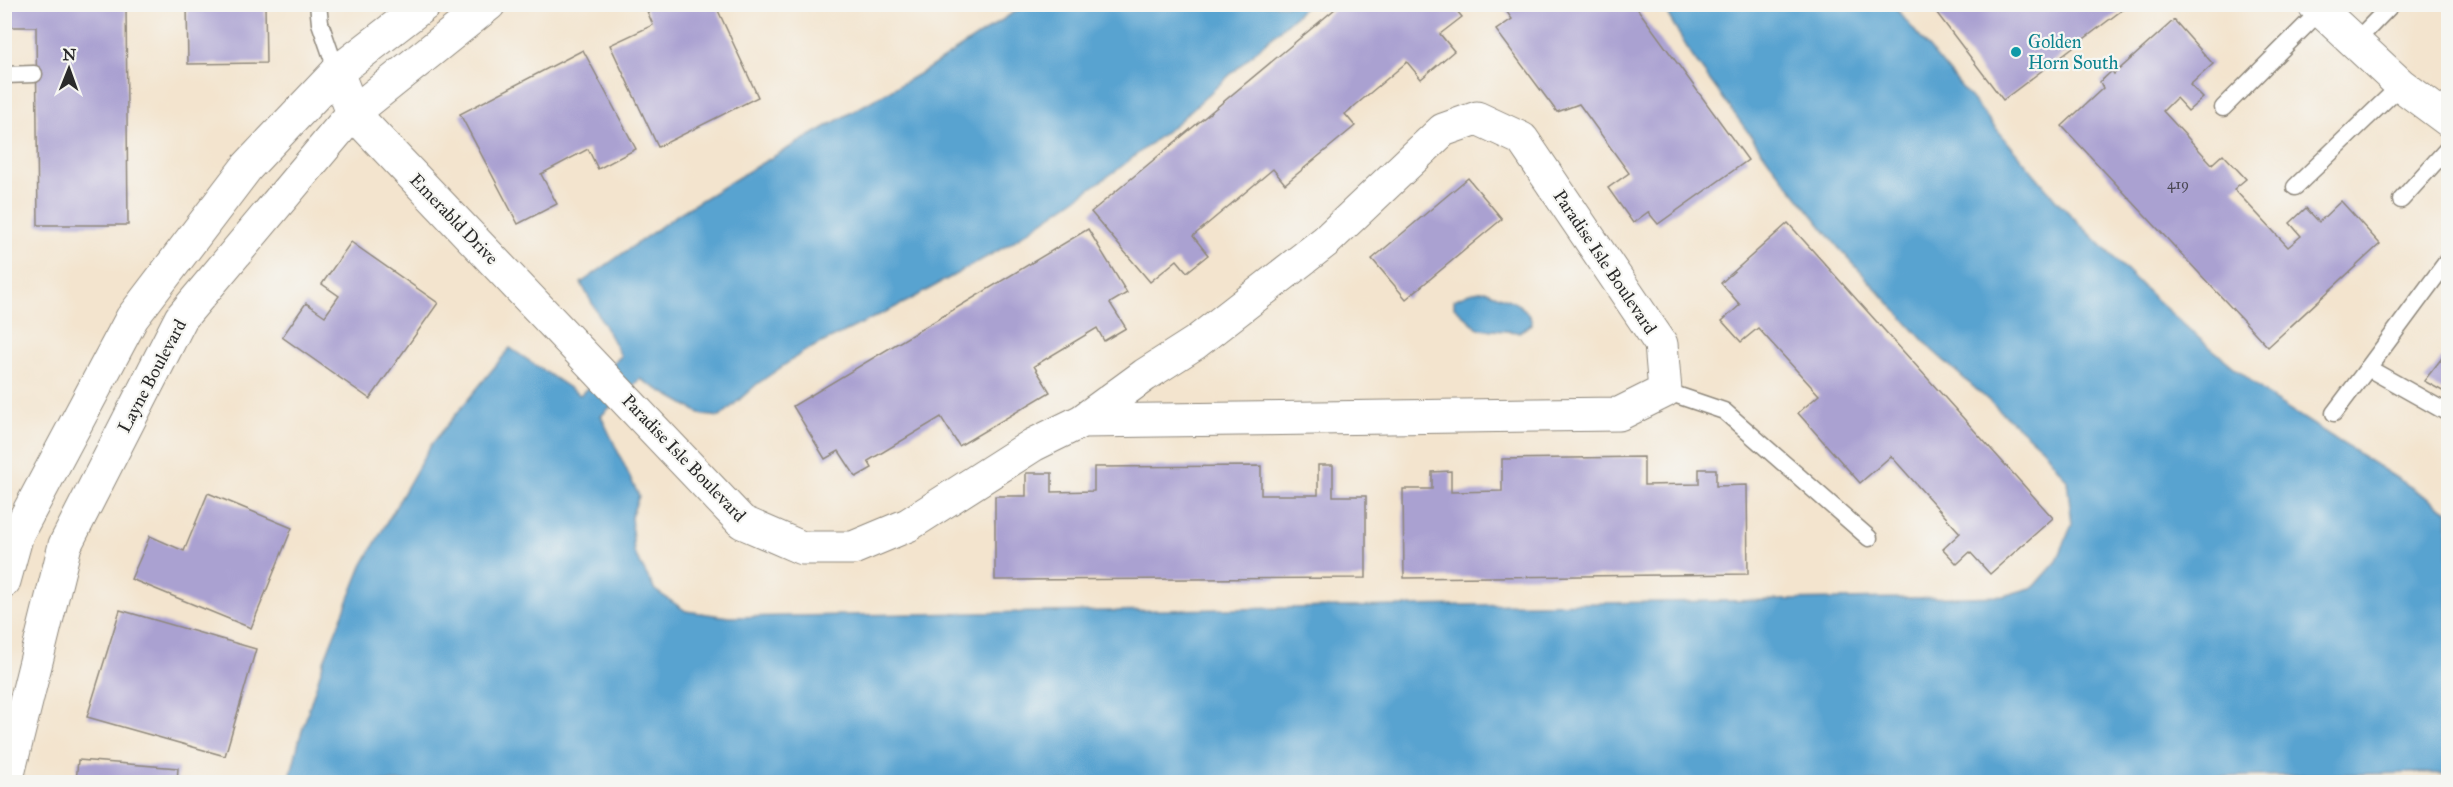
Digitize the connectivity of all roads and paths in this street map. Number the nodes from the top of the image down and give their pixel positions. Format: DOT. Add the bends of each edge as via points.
graph roads {
  1 [pos="318,4"];
  2 [pos="425,4"];
  3 [pos="489,4"];
  4 [pos="2392,4"];
  5 [pos="2317,8"];
  6 [pos="2354,43"];
  7 [pos="337,72"];
  8 [pos="34,74"];
  9 [pos="4,75"];
  10 [pos="2402,85"];
  11 [pos="2223,108"];
  12 [pos="353,113"];
  13 [pos="2448,120"];
  14 [pos="2448,148"];
  15 [pos="2295,187"];
  16 [pos="2400,200"];
  17 [pos="2448,260"];
  18 [pos="586,357"];
  19 [pos="2368,368"];
  20 [pos="1665,391"];
  21 [pos="2334,413"];
  22 [pos="2448,413"];
  23 [pos="1082,421"];
  24 [pos="11,534"];
  25 [pos="1869,537"];
  26 [pos="65,545"];
  27 [pos="4,581"];
  28 [pos="6,783"];
  1 -- 7 [label="lane" via="320,23"];
  2 -- 7 [label="street"];
  3 -- 12 [label="street, Layne Boulevard"];
  4 -- 6 [label="lane"];
  5 -- 6 [label="street"];
  5 -- 11 [label="lane"];
  6 -- 10 [label="street"];
  7 -- 12 [label="street, Emerabld Drive"];
  7 -- 24 [label="street" via="247,167 132,318"];
  8 -- 9 [label="lane"];
  10 -- 13 [label="street"];
  10 -- 15 [label="lane"];
  12 -- 18 [label="street, Emerabld Drive"];
  12 -- 26 [label="street, Layne Boulevard" via="181,318"];
  14 -- 16 [label="lane"];
  17 -- 19 [label="lane"];
  18 -- 23 [label="street, Paradise Isle Boulevard" via="742,522 802,548 853,548 908,525 1033,446"];
  19 -- 21 [label="lane"];
  19 -- 22 [label="lane"];
  20 -- 23 [label="street, Paradise Isle Boulevard" via="1619,414"];
  20 -- 23 [label="street, Paradise Isle Boulevard" via="1661,344 1529,149 1522,139 1477,118 1443,130 1326,241 1196,343"];
  20 -- 25 [label="lane" via="1724,411"];
  24 -- 26 [label="street"];
  24 -- 27 [label="street"];
  26 -- 28 [label="street, Layne Boulevard"];
}
